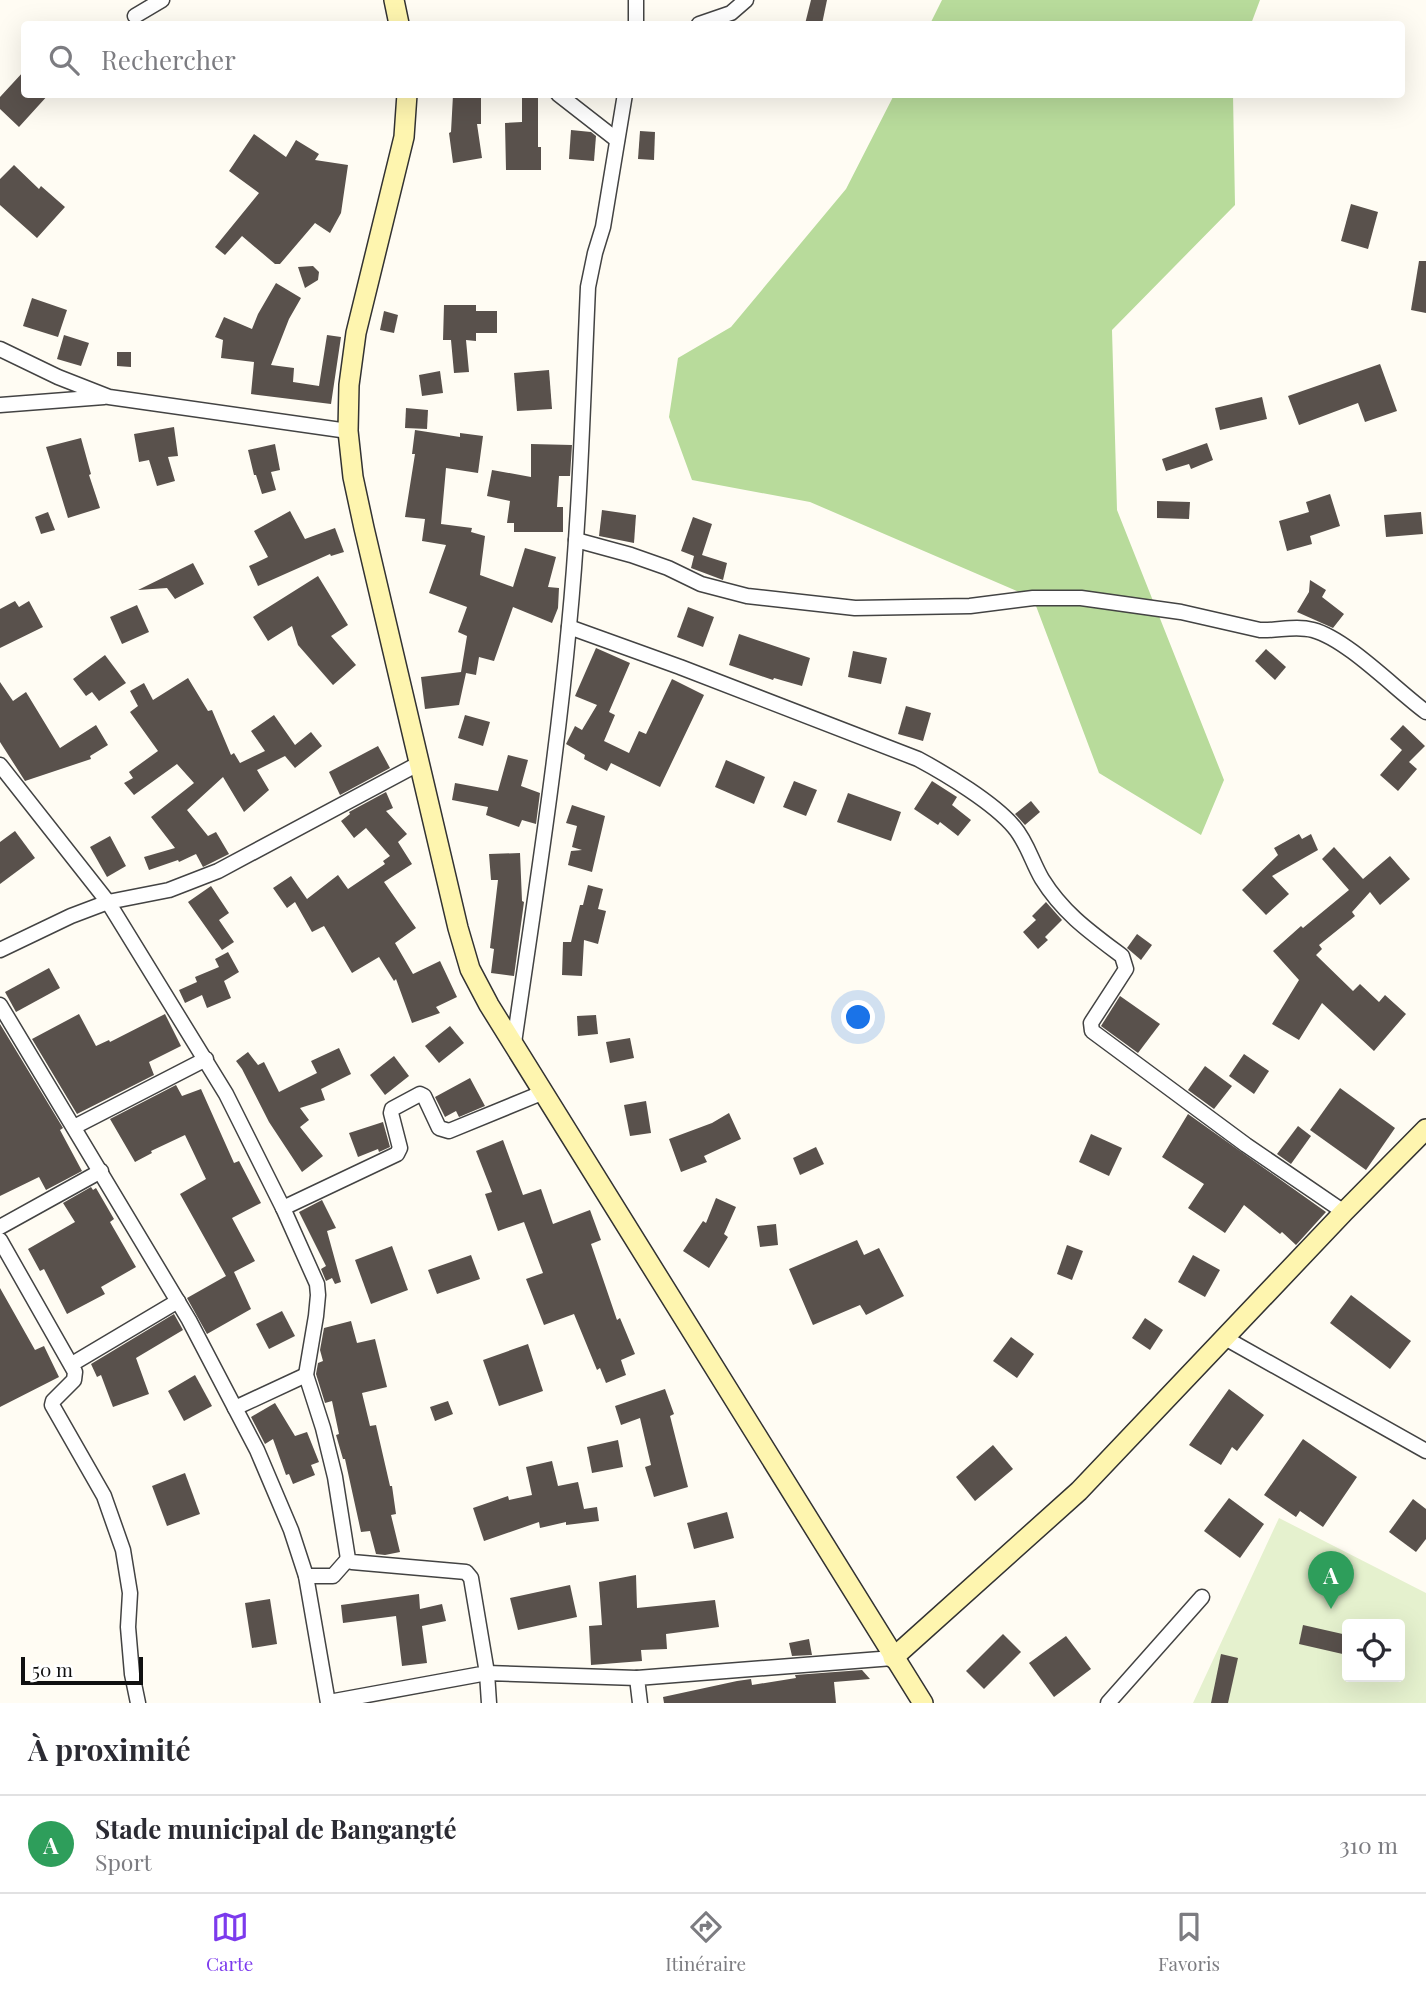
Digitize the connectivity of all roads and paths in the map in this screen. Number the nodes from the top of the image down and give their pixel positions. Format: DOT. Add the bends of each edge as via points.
graph roads {
  1 [pos="162,0"];
  2 [pos="394,0"];
  3 [pos="636,0"];
  4 [pos="746,0"];
  5 [pos="135,16"];
  6 [pos="399,21"];
  7 [pos="636,21"];
  8 [pos="708,21"];
  9 [pos="407,98"];
  10 [pos="563,98"];
  11 [pos="624,98"];
  12 [pos="617,140"];
  13 [pos="0,349"];
  14 [pos="109,397"];
  15 [pos="0,405"];
  16 [pos="348,431"];
  17 [pos="576,540"];
  18 [pos="569,627"];
  19 [pos="1426,712"];
  20 [pos="418,764"];
  21 [pos="0,765"];
  22 [pos="108,902"];
  23 [pos="0,950"];
  24 [pos="0,1005"];
  25 [pos="514,1043"];
  26 [pos="206,1059"];
  27 [pos="544,1092"];
  28 [pos="75,1127"];
  29 [pos="1426,1129"];
  30 [pos="101,1171"];
  31 [pos="283,1208"];
  32 [pos="1343,1212"];
  33 [pos="0,1227"];
  34 [pos="0,1240"];
  35 [pos="178,1301"];
  36 [pos="1225,1338"];
  37 [pos="72,1364"];
  38 [pos="306,1375"];
  39 [pos="235,1408"];
  40 [pos="1426,1451"];
  41 [pos="348,1559"];
  42 [pos="306,1576"];
  43 [pos="1202,1597"];
  44 [pos="893,1658"];
  45 [pos="486,1674"];
  46 [pos="637,1678"];
  47 [pos="138,1703"];
  48 [pos="328,1703"];
  49 [pos="489,1703"];
  50 [pos="640,1703"];
  51 [pos="923,1703"];
  52 [pos="1108,1703"];
  1 -- 5 [label="street"];
  2 -- 6 [label="street"];
  3 -- 7 [label="street"];
  4 -- 8 [label="street" via="731,13"];
  9 -- 16 [label="street" via="404,137 356,333"];
  10 -- 12 [label="street"];
  11 -- 12 [label="street"];
  12 -- 17 [label="street" via="589,286"];
  13 -- 14 [label="street"];
  14 -- 15 [label="street"];
  14 -- 16 [label="street"];
  16 -- 20 [label="street" via="353,477"];
  17 -- 18 [label="street"];
  17 -- 19 [label="street" via="747,596 855,608 1081,598 1181,612 1260,630 1313,630 1340,643"];
  18 -- 25 [label="street" via="552,789"];
  18 -- 32 [label="street" via="918,759 947,774 995,810 1023,838 1059,904 1122,956 1126,970 1091,1023 1092,1031"];
  20 -- 22 [label="street" via="218,871 169,890"];
  20 -- 25 [label="street" via="470,969"];
  21 -- 22 [label="street"];
  22 -- 23 [label="street"];
  22 -- 26 [label="street"];
  24 -- 28 [label="street"];
  25 -- 27 [label="street"];
  26 -- 28 [label="street"];
  26 -- 31 [label="street"];
  27 -- 31 [label="street" via="449,1131 439,1128 420,1094 392,1109 400,1148 397,1154"];
  27 -- 44 [label="street"];
  28 -- 30 [label="street"];
  29 -- 32 [label="street"];
  30 -- 33 [label="street"];
  30 -- 35 [label="street"];
  31 -- 38 [label="street" via="318,1289"];
  32 -- 36 [label="street"];
  34 -- 37 [label="street"];
  35 -- 37 [label="street"];
  35 -- 39 [label="street"];
  36 -- 40 [label="street"];
  36 -- 44 [label="street" via="1079,1491"];
  37 -- 47 [label="street" via="74,1380 52,1405 104,1496 123,1550"];
  38 -- 39 [label="street"];
  38 -- 41 [label="street" via="335,1477"];
  39 -- 42 [label="street" via="262,1461"];
  41 -- 42 [label="street" via="333,1576"];
  41 -- 45 [label="street" via="470,1574"];
  42 -- 48 [label="street"];
  43 -- 52 [label="street"];
  44 -- 46 [label="street"];
  44 -- 51 [label="street"];
  45 -- 46 [label="street"];
  45 -- 48 [label="street"];
  45 -- 49 [label="street"];
  46 -- 50 [label="street"];
}
